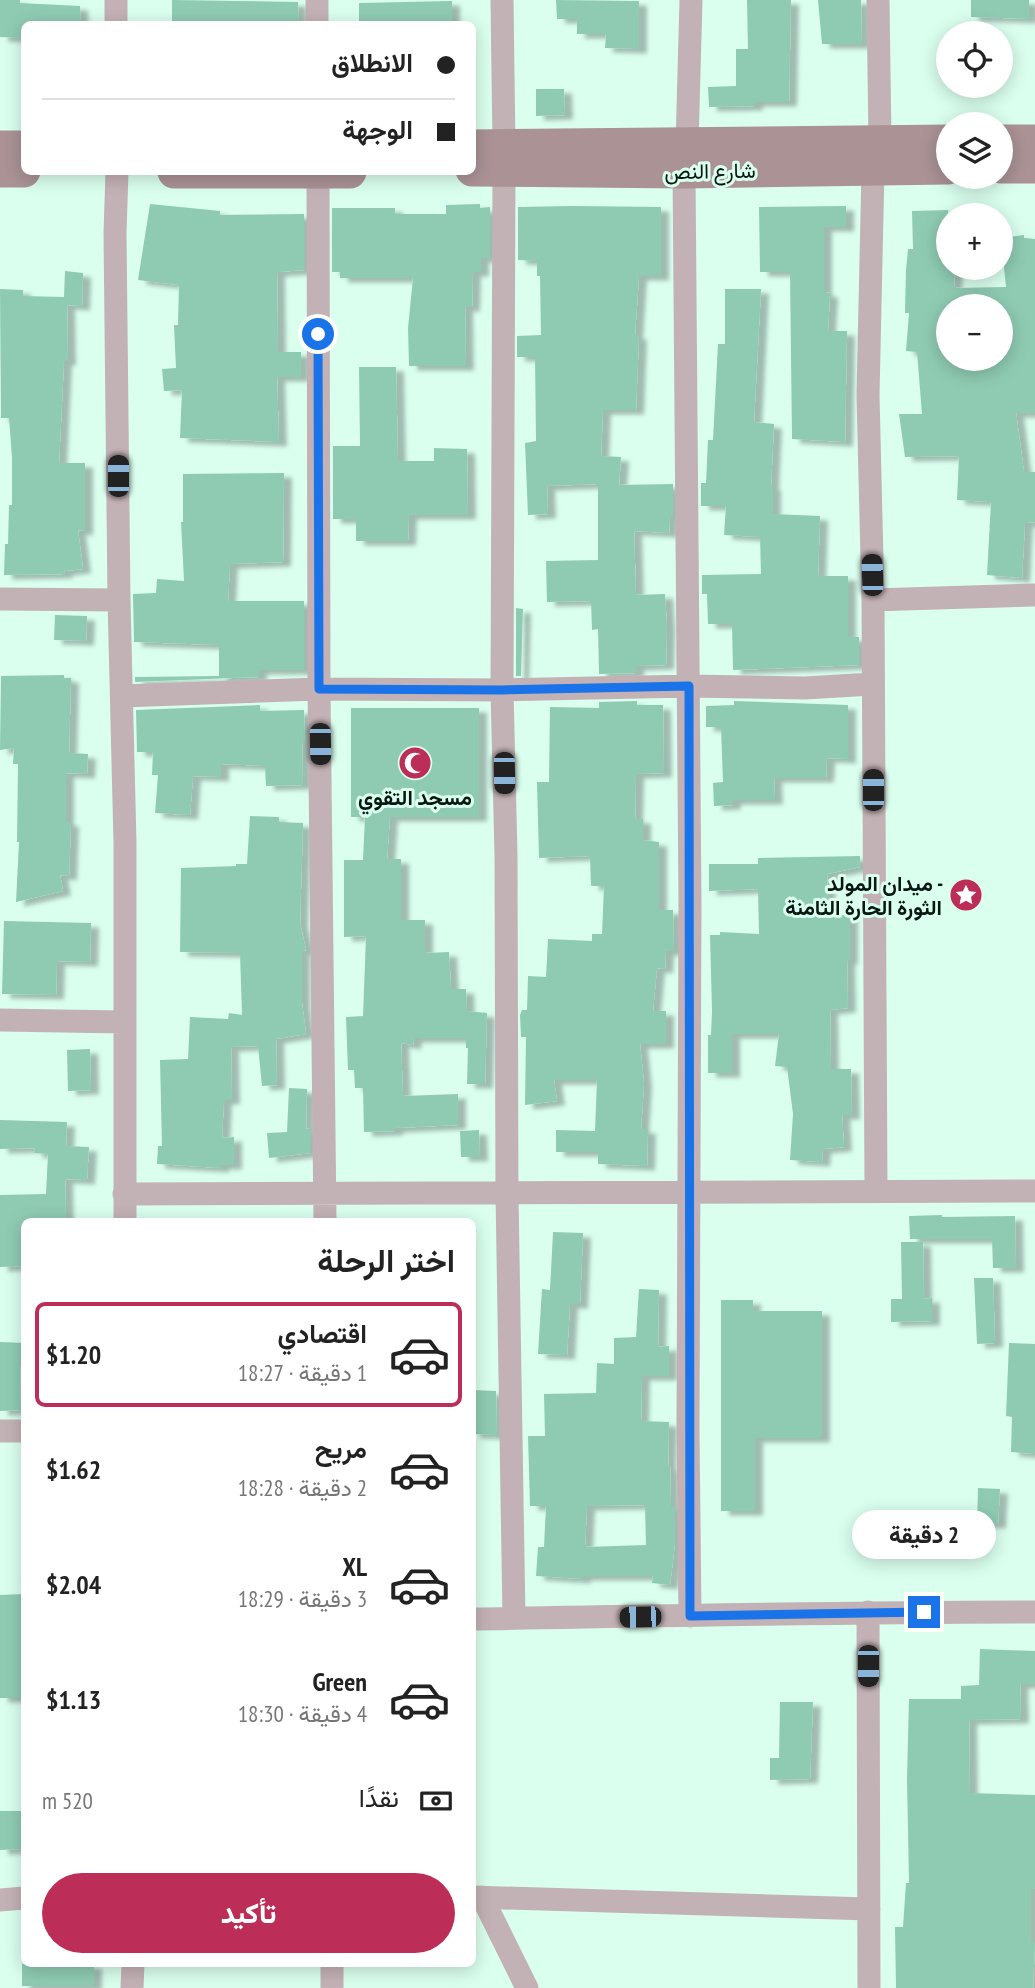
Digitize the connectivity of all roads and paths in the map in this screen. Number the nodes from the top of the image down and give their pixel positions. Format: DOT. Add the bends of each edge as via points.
graph roads {
  1 [pos="116,0"];
  2 [pos="317,0"];
  3 [pos="502,0"];
  4 [pos="691,0"];
  5 [pos="878,0"];
  6 [pos="116,21"];
  7 [pos="317,21"];
  8 [pos="1013,141"];
  9 [pos="1035,141"];
  10 [pos="936,143"];
  11 [pos="0,147"];
  12 [pos="21,148"];
  13 [pos="877,155"];
  14 [pos="488,158"];
  15 [pos="686,158"];
  16 [pos="936,166"];
  17 [pos="1013,167"];
  18 [pos="1035,167"];
  19 [pos="0,171"];
  20 [pos="21,171"];
  21 [pos="117,175"];
  22 [pos="318,175"];
  23 [pos="1035,595"];
  24 [pos="0,599"];
  25 [pos="119,600"];
  26 [pos="873,600"];
  27 [pos="872,684"];
  28 [pos="689,686"];
  29 [pos="319,689"];
  30 [pos="502,690"];
  31 [pos="122,696"];
  32 [pos="0,1020"];
  33 [pos="124,1022"];
  34 [pos="876,1190"];
  35 [pos="1035,1191"];
  36 [pos="689,1193"];
  37 [pos="124,1194"];
  38 [pos="507,1194"];
  39 [pos="325,1195"];
  40 [pos="125,1218"];
  41 [pos="325,1218"];
  42 [pos="0,1431"];
  43 [pos="21,1431"];
  44 [pos="868,1612"];
  45 [pos="1035,1612"];
  46 [pos="690,1616"];
  47 [pos="514,1618"];
  48 [pos="476,1619"];
  49 [pos="477,1897"];
  50 [pos="21,1898"];
  51 [pos="0,1900"];
  52 [pos="869,1909"];
  53 [pos="133,1967"];
  54 [pos="332,1967"];
  55 [pos="132,1988"];
  56 [pos="332,1988"];
  57 [pos="527,1988"];
  58 [pos="869,1988"];
  1 -- 6 [label="street"];
  2 -- 7 [label="street"];
  3 -- 14 [label="street"];
  4 -- 15 [label="street"];
  5 -- 13 [label="street"];
  8 -- 9 [label="main road"];
  10 -- 13 [label="main road, شارع النص"];
  11 -- 12 [label="main road"];
  13 -- 15 [label="main road, شارع النص"];
  13 -- 16 [label="main road, شارع النص"];
  13 -- 26 [label="street" via="868,395"];
  14 -- 15 [label="main road, شارع النص"];
  14 -- 30 [label="street"];
  15 -- 28 [label="street"];
  17 -- 18 [label="main road"];
  19 -- 20 [label="main road"];
  21 -- 25 [label="street"];
  22 -- 29 [label="street"];
  23 -- 26 [label="street"];
  24 -- 25 [label="street"];
  25 -- 31 [label="street"];
  26 -- 27 [label="street"];
  27 -- 28 [label="street"];
  27 -- 34 [label="street"];
  28 -- 30 [label="street"];
  28 -- 36 [label="street"];
  29 -- 30 [label="street"];
  29 -- 31 [label="street"];
  29 -- 39 [label="street"];
  30 -- 38 [label="street"];
  31 -- 33 [label="street"];
  32 -- 33 [label="street"];
  33 -- 37 [label="street"];
  34 -- 35 [label="street"];
  34 -- 36 [label="street"];
  36 -- 38 [label="street"];
  36 -- 46 [label="street"];
  37 -- 39 [label="street"];
  37 -- 40 [label="street"];
  38 -- 39 [label="street"];
  38 -- 47 [label="street"];
  39 -- 41 [label="street"];
  42 -- 43 [label="street"];
  44 -- 45 [label="street"];
  44 -- 46 [label="street"];
  44 -- 52 [label="street"];
  46 -- 47 [label="street"];
  47 -- 48 [label="street"];
  49 -- 52 [label="street"];
  49 -- 57 [label="street"];
  50 -- 51 [label="street"];
  52 -- 58 [label="street"];
  53 -- 55 [label="street"];
  54 -- 56 [label="street"];
}
